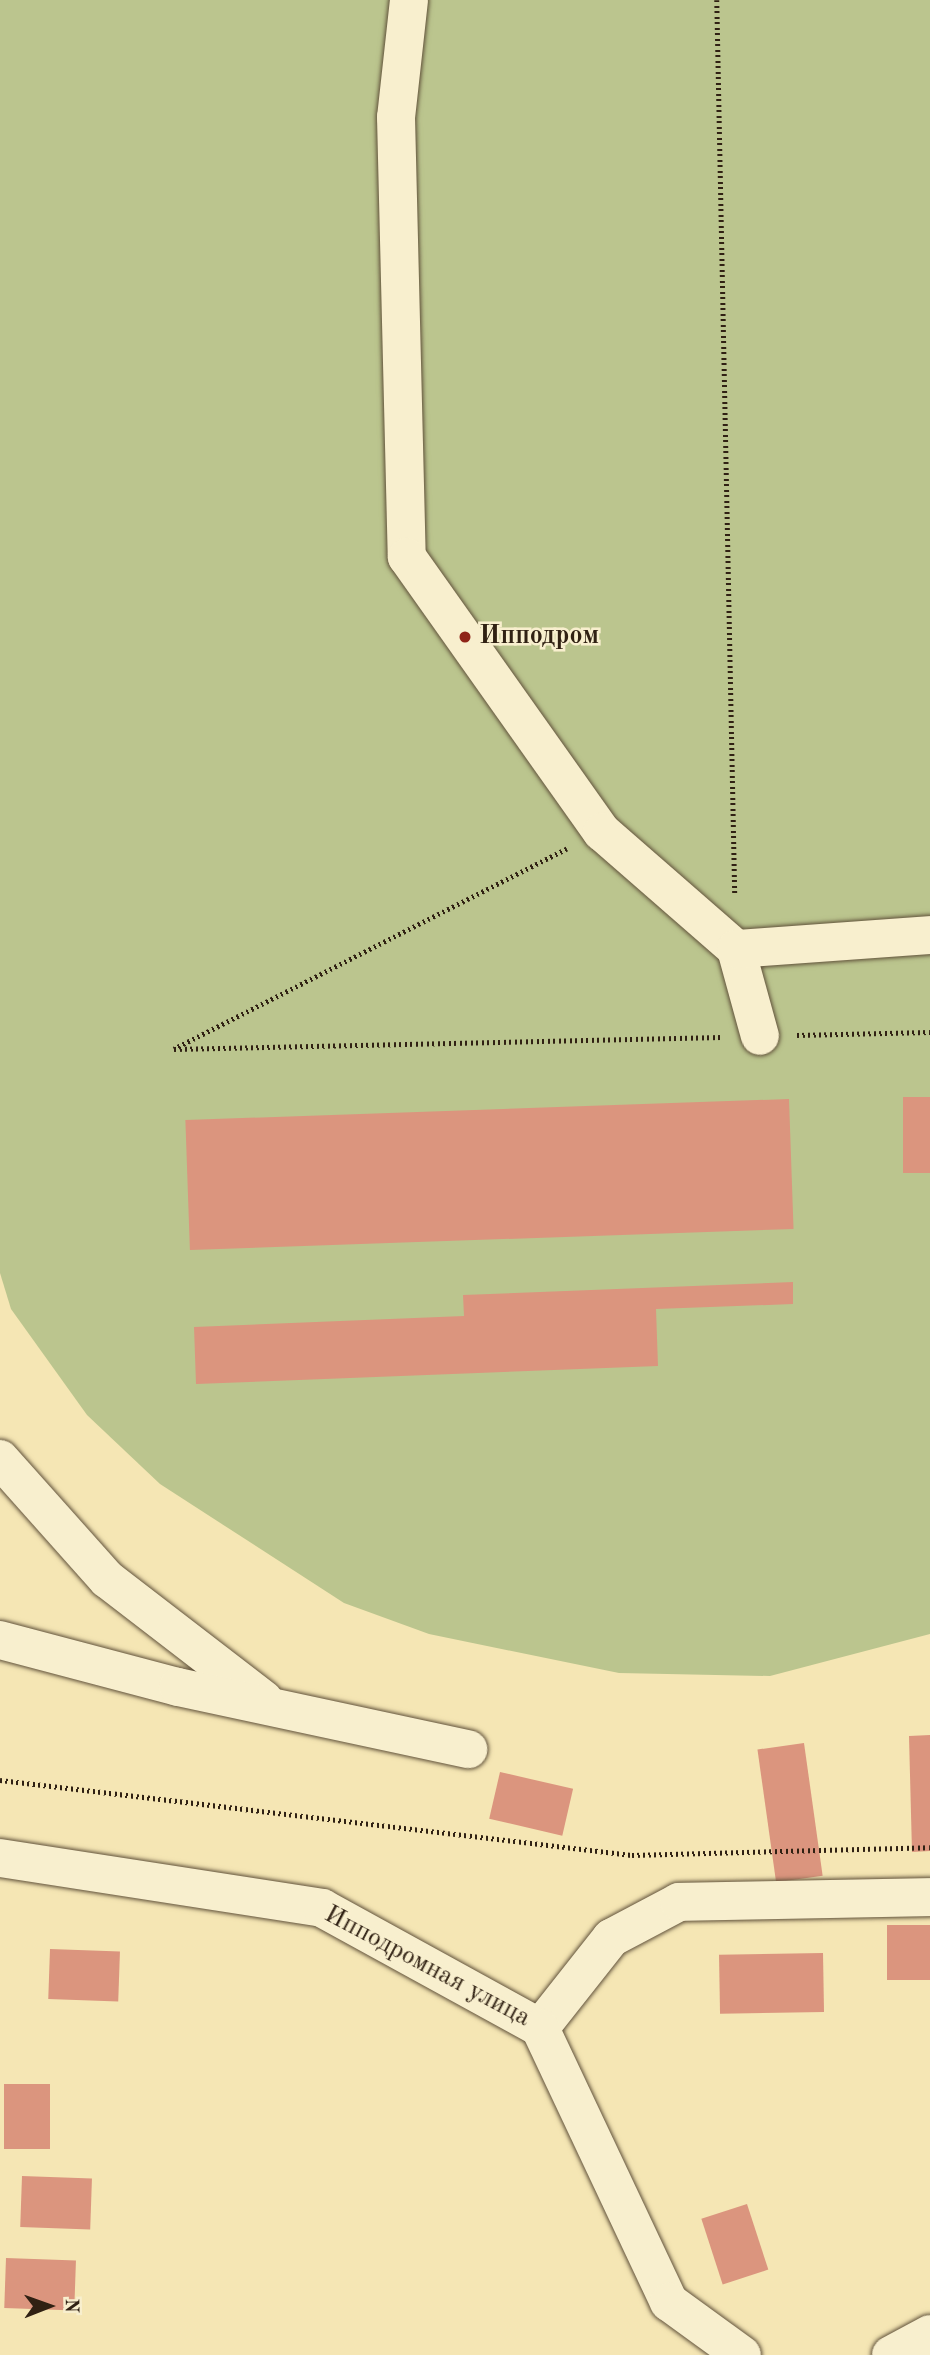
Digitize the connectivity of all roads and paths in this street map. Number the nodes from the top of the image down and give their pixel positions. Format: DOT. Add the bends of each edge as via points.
graph roads {
  1 [pos="409,0"];
  2 [pos="717,0"];
  3 [pos="602,832"];
  4 [pos="930,934"];
  5 [pos="736,949"];
  6 [pos="930,1032"];
  7 [pos="760,1036"];
  8 [pos="0,1459"];
  9 [pos="2,1638"];
  10 [pos="274,1708"];
  11 [pos="468,1749"];
  12 [pos="0,1780"];
  13 [pos="930,1847"];
  14 [pos="0,1858"];
  15 [pos="930,1896"];
  16 [pos="540,2028"];
  17 [pos="930,2334"];
  18 [pos="742,2355"];
  19 [pos="891,2355"];
  1 -- 3 [label="street" via="396,117 407,557"];
  2 -- 5 [label="path"];
  3 -- 5 [label="street"];
  3 -- 7 [label="path" via="174,1049"];
  4 -- 5 [label="street"];
  5 -- 7 [label="street"];
  6 -- 7 [label="path"];
  8 -- 10 [label="street" via="107,1579"];
  9 -- 10 [label="street"];
  10 -- 11 [label="street"];
  12 -- 13 [label="path" via="632,1855"];
  14 -- 16 [label="street, Ипподромная улица" via="322,1908"];
  15 -- 16 [label="street, Ипподромная улица" via="679,1902 611,1938"];
  16 -- 18 [label="street" via="669,2302"];
  17 -- 19 [label="street"];
}
